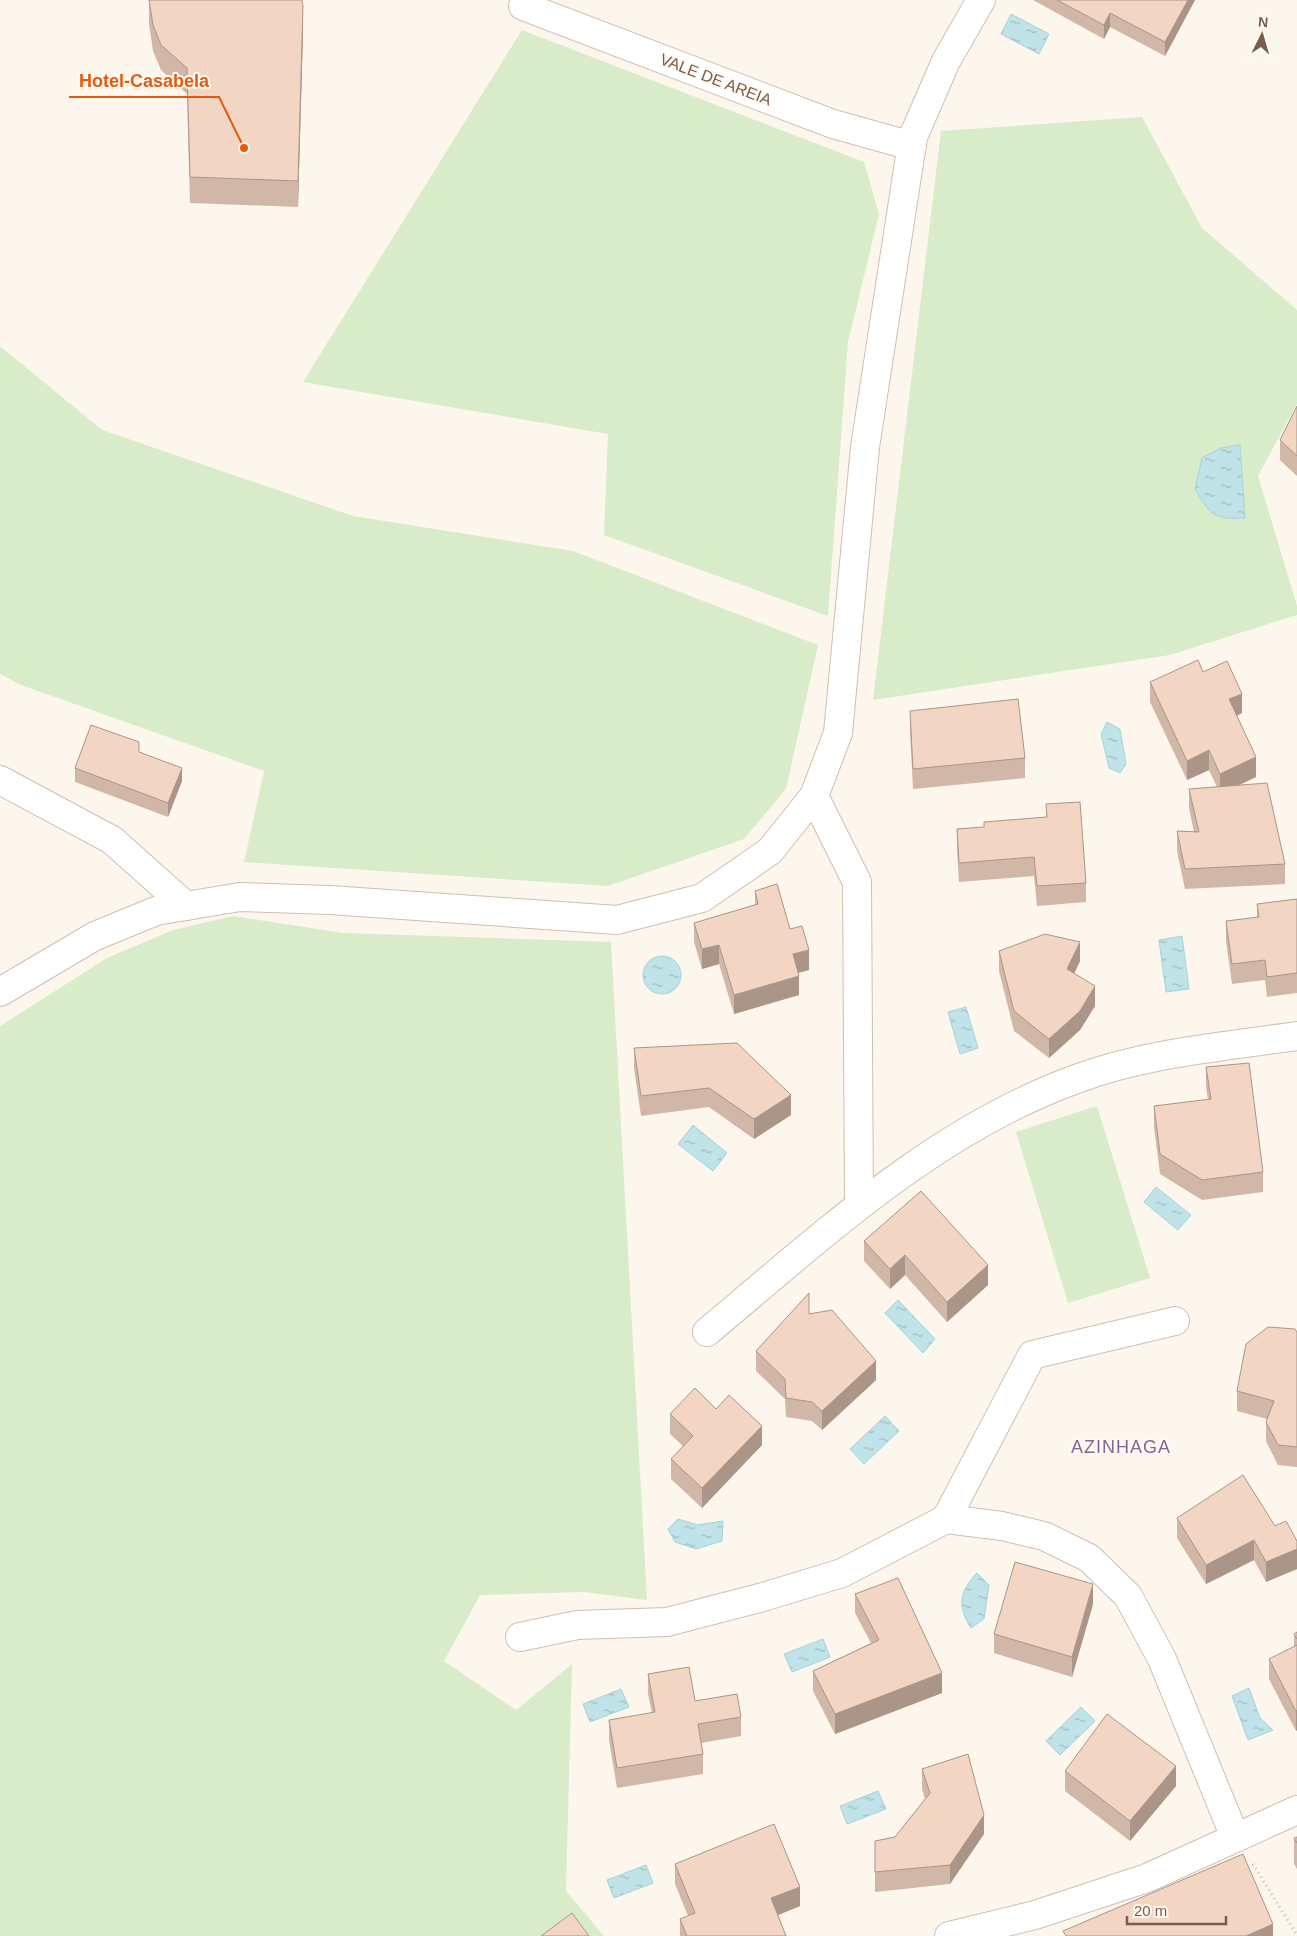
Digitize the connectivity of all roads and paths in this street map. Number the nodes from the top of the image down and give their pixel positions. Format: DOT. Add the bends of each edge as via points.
graph roads {
  1 [pos="981,0"];
  2 [pos="523,6"];
  3 [pos="912,146"];
  4 [pos="0,780"];
  5 [pos="814,796"];
  6 [pos="186,906"];
  7 [pos="0,992"];
  8 [pos="1297,1036"];
  9 [pos="859,1205"];
  10 [pos="1175,1321"];
  11 [pos="707,1332"];
  12 [pos="946,1519"];
  13 [pos="520,1637"];
  14 [pos="1297,1810"];
  15 [pos="1235,1837"];
  16 [pos="1252,1862"];
  17 [pos="1297,1934"];
  18 [pos="949,1936"];
  1 -- 3 [label="street" via="946,61"];
  2 -- 3 [label="street, VALE DE AREIA" via="833,124"];
  3 -- 5 [label="street" via="865,447 838,733"];
  4 -- 6 [label="street" via="112,840"];
  5 -- 6 [label="street" via="770,851 702,898 617,920 248,897"];
  5 -- 9 [label="street" via="857,882"];
  6 -- 7 [label="street" via="156,911 95,936"];
  8 -- 9 [label="street" via="1166,1055 1080,1078 998,1112"];
  9 -- 11 [label="street"];
  10 -- 12 [label="street" via="1032,1355"];
  12 -- 13 [label="street" via="842,1573 763,1597 668,1622 577,1625"];
  12 -- 15 [label="street" via="1002,1526 1044,1536 1089,1558 1128,1596 1162,1659"];
  14 -- 15 [label="street"];
  15 -- 18 [label="street" via="1147,1878 1035,1915"];
  16 -- 17 [label="path"];
}
